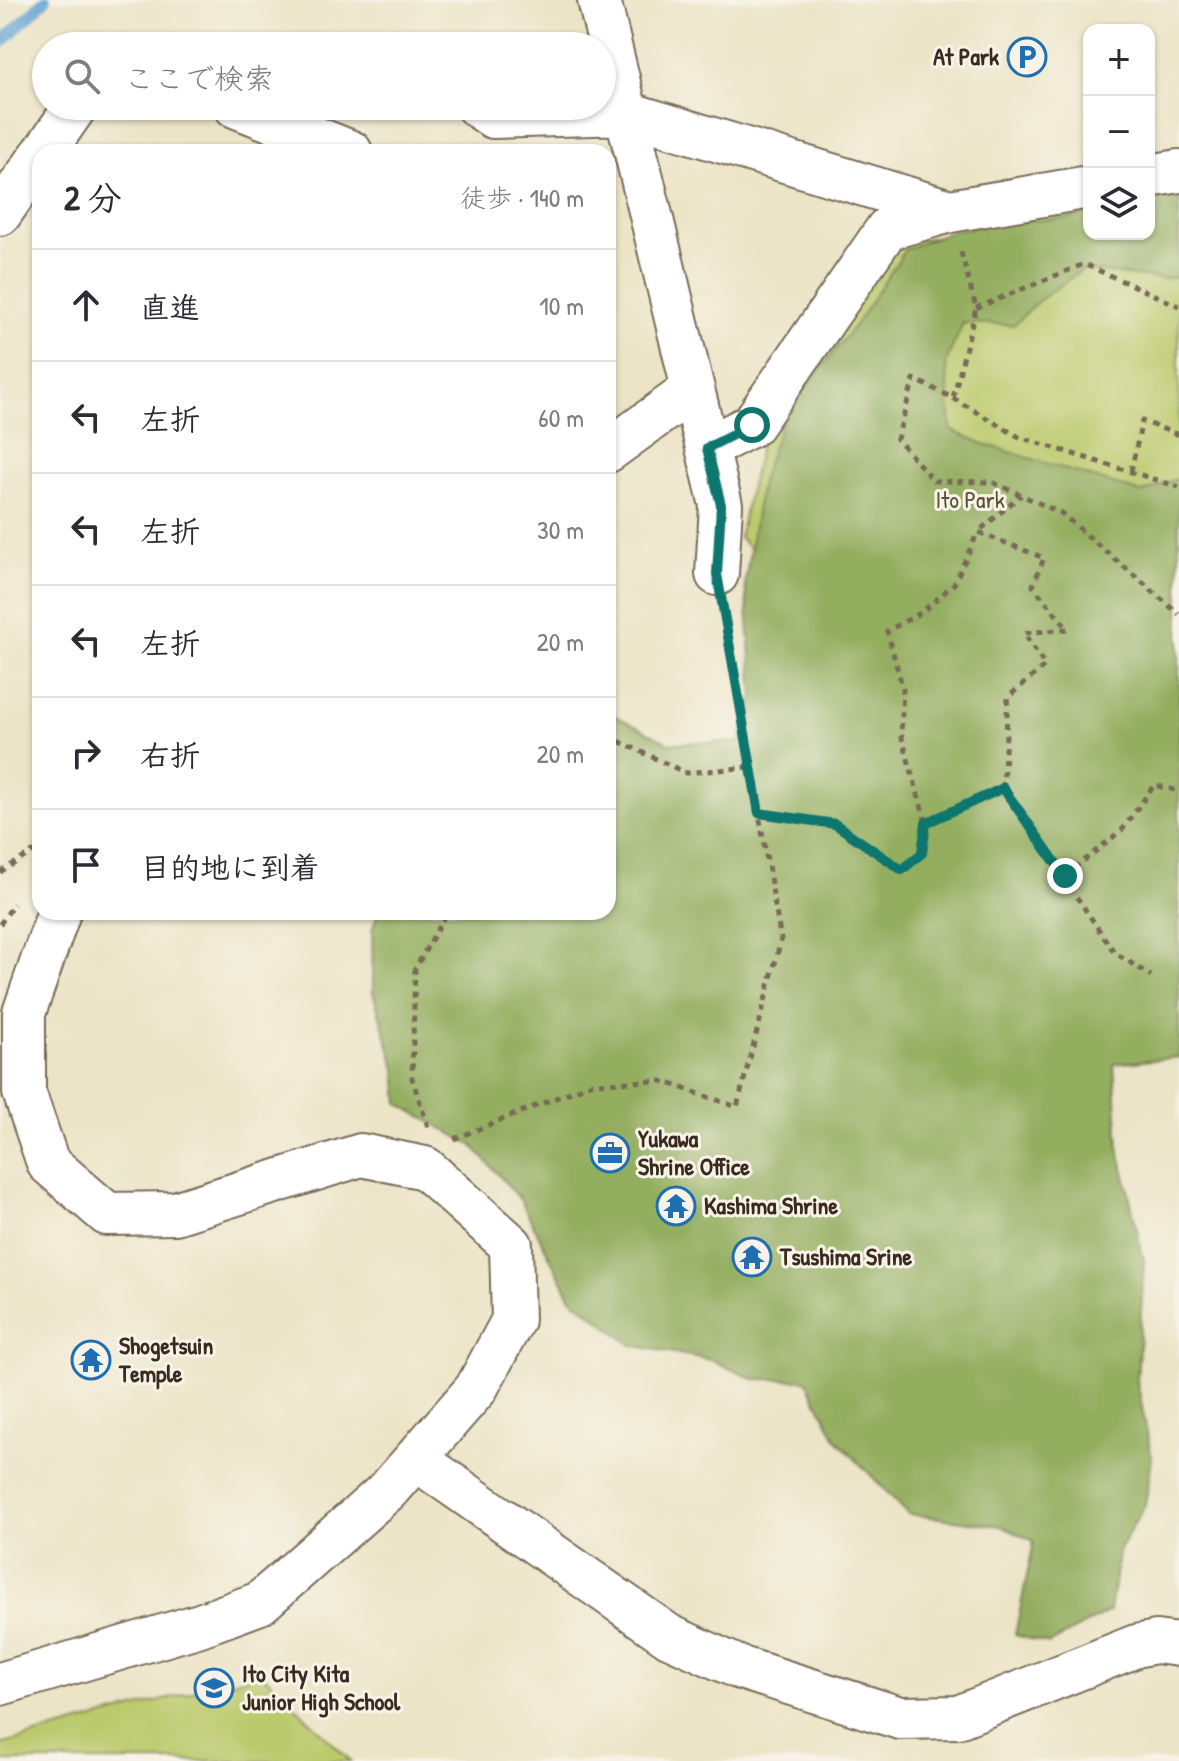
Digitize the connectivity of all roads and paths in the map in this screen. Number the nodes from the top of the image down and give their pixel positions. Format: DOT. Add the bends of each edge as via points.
graph roads {
  1 [pos="599,0"];
  2 [pos="607,32"];
  3 [pos="616,69"];
  4 [pos="627,113"];
  5 [pos="616,114"];
  6 [pos="66,120"];
  7 [pos="270,120"];
  8 [pos="545,120"];
  9 [pos="486,125"];
  10 [pos="50,144"];
  11 [pos="331,144"];
  12 [pos="32,168"];
  13 [pos="1179,171"];
  14 [pos="1155,175"];
  15 [pos="1083,188"];
  16 [pos="950,211"];
  17 [pos="0,214"];
  18 [pos="1179,306"];
  19 [pos="976,308"];
  20 [pos="692,390"];
  21 [pos="953,398"];
  22 [pos="1179,435"];
  23 [pos="616,445"];
  24 [pos="707,448"];
  25 [pos="1131,471"];
  26 [pos="1179,487"];
  27 [pos="1021,495"];
  28 [pos="978,532"];
  29 [pos="717,574"];
  30 [pos="1176,607"];
  31 [pos="1179,614"];
  32 [pos="616,740"];
  33 [pos="751,767"];
  34 [pos="1003,788"];
  35 [pos="1179,791"];
  36 [pos="759,813"];
  37 [pos="926,823"];
  38 [pos="32,853"];
  39 [pos="0,872"];
  40 [pos="1065,876"];
  41 [pos="56,920"];
  42 [pos="443,920"];
  43 [pos="1151,976"];
  44 [pos="429,1158"];
  45 [pos="417,1460"];
  46 [pos="1179,1645"];
  47 [pos="0,1684"];
  1 -- 2 [label="street"];
  3 -- 4 [label="street"];
  4 -- 5 [label="street"];
  4 -- 16 [label="street"];
  4 -- 20 [label="street"];
  6 -- 10 [label="street"];
  7 -- 11 [label="street"];
  8 -- 9 [label="street"];
  12 -- 17 [label="street"];
  13 -- 14 [label="street"];
  15 -- 16 [label="street"];
  16 -- 19 [label="path"];
  16 -- 24 [label="street" via="887,229 752,425"];
  18 -- 19 [label="path" via="1084,264"];
  19 -- 21 [label="path"];
  20 -- 23 [label="street"];
  20 -- 24 [label="street"];
  21 -- 25 [label="path" via="1019,437"];
  21 -- 27 [label="path" via="914,379 897,439 934,481 992,482"];
  22 -- 25 [label="path" via="1142,421"];
  24 -- 29 [label="street" via="721,505"];
  25 -- 26 [label="path"];
  27 -- 28 [label="path"];
  27 -- 30 [label="path" via="1061,513"];
  28 -- 34 [label="path" via="1044,558 1033,586 1068,629 1024,633 1045,666 1008,697"];
  28 -- 37 [label="path" via="954,584 922,612 887,631 903,689 901,734"];
  29 -- 33 [label="path"];
  30 -- 31 [label="path"];
  32 -- 33 [label="path" via="686,773"];
  33 -- 36 [label="path"];
  34 -- 37 [label="path"];
  34 -- 40 [label="path"];
  35 -- 40 [label="path" via="1154,785 1123,829"];
  36 -- 37 [label="path" via="835,824 902,870 922,853"];
  36 -- 44 [label="path" via="781,940 737,1107 662,1081 593,1083"];
  38 -- 39 [label="path"];
  40 -- 43 [label="path" via="1114,952"];
  41 -- 44 [label="street" via="24,1013 24,1092 48,1163 107,1214 175,1213 361,1155"];
  42 -- 44 [label="path" via="415,969 412,1078"];
  44 -- 45 [label="street" via="511,1245 513,1320 476,1389"];
  45 -- 46 [label="street" via="669,1636 738,1667 900,1718 958,1717 1136,1646"];
  45 -- 47 [label="street" via="260,1603"];
}
